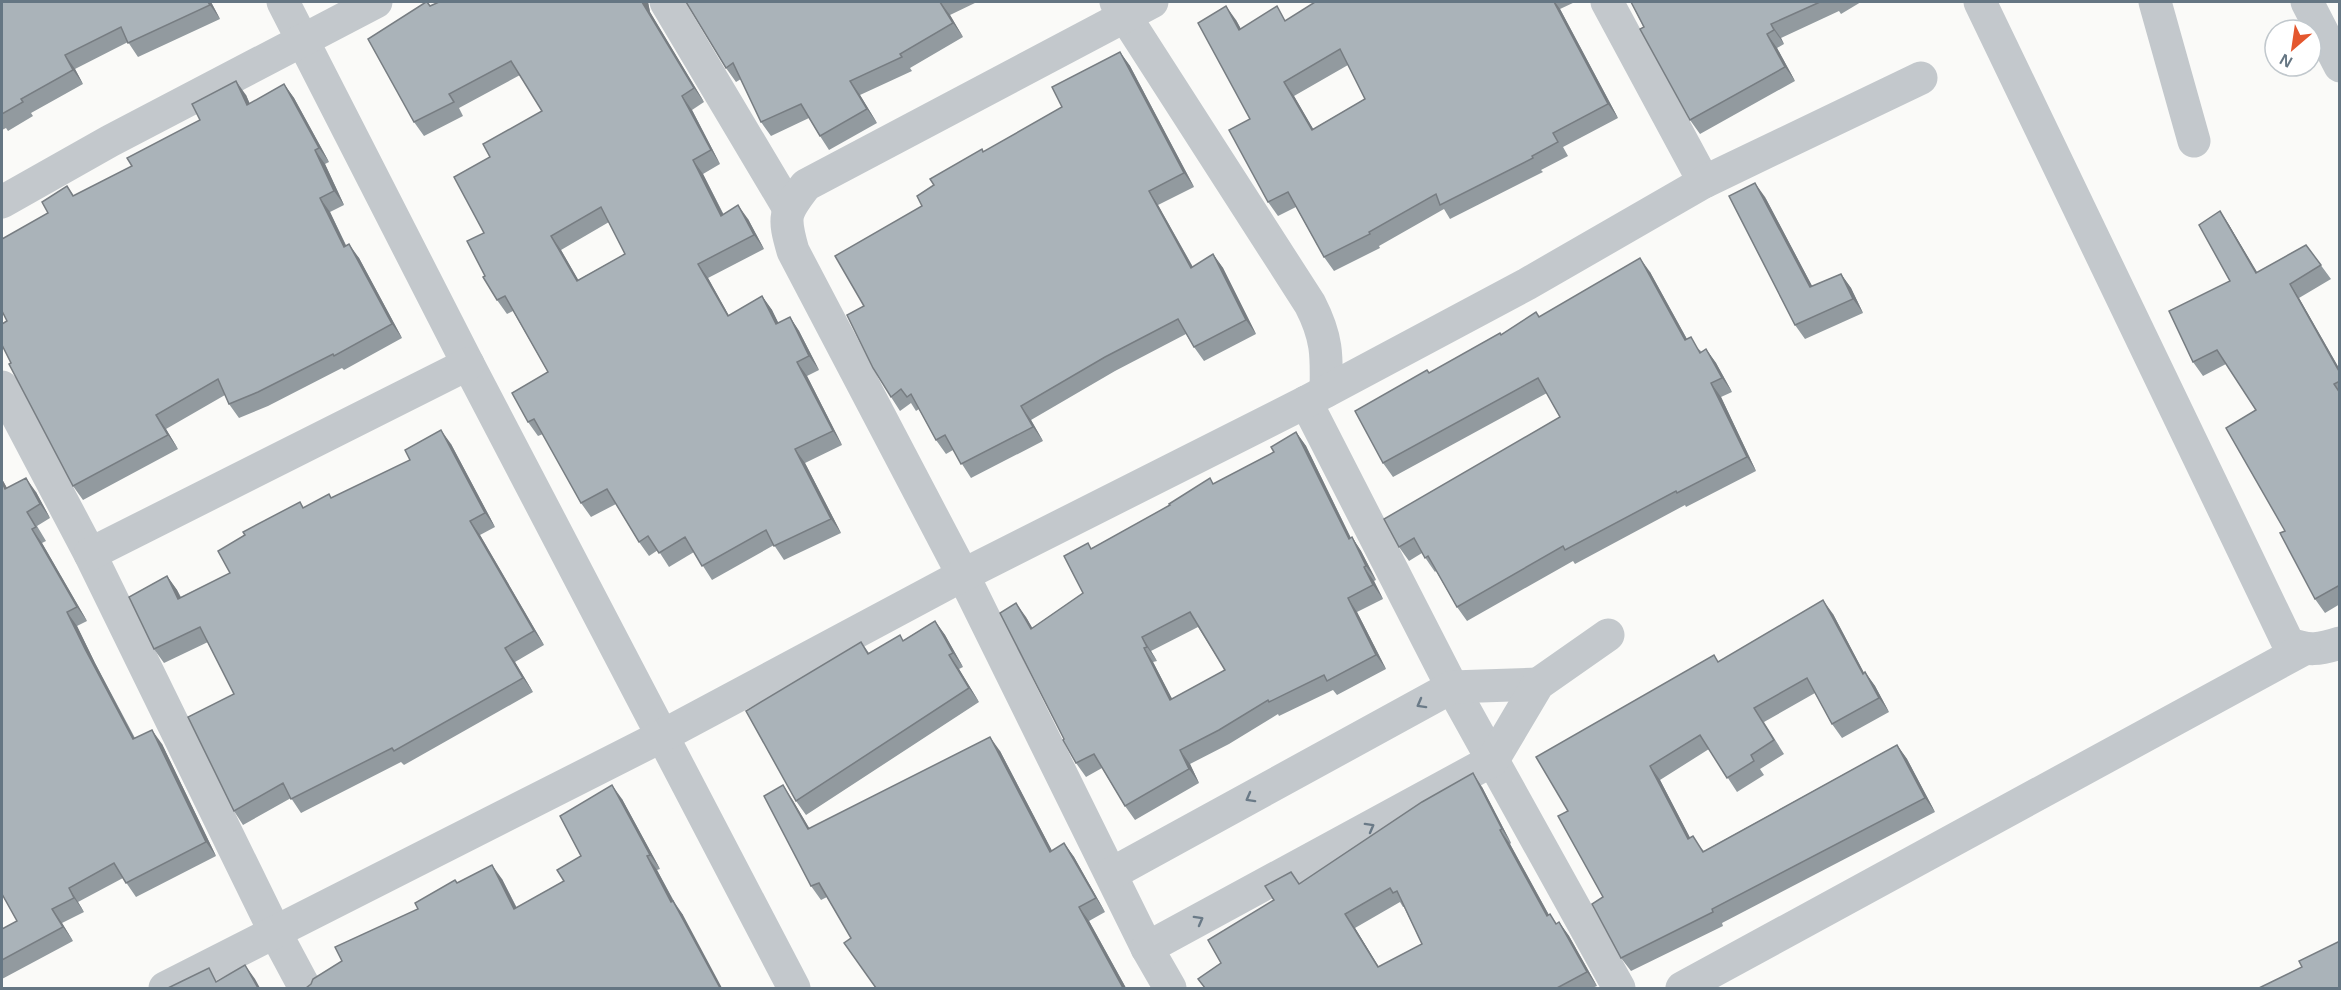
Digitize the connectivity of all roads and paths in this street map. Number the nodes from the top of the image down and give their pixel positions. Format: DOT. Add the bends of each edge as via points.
graph roads {
  1 [pos="283,2"];
  2 [pos="376,2"];
  3 [pos="666,2"];
  4 [pos="1152,2"];
  5 [pos="1607,2"];
  6 [pos="1980,2"];
  7 [pos="2155,2"];
  8 [pos="2307,2"];
  9 [pos="1120,9"];
  10 [pos="303,39"];
  11 [pos="2340,66"];
  12 [pos="1921,78"];
  13 [pos="2194,141"];
  14 [pos="1704,182"];
  15 [pos="2,202"];
  16 [pos="788,207"];
  17 [pos="468,364"];
  18 [pos="2,387"];
  19 [pos="1316,397"];
  20 [pos="90,554"];
  21 [pos="963,575"];
  22 [pos="1608,635"];
  23 [pos="2340,643"];
  24 [pos="2304,649"];
  25 [pos="1538,684"];
  26 [pos="1452,687"];
  27 [pos="662,736"];
  28 [pos="1493,760"];
  29 [pos="1111,874"];
  30 [pos="275,932"];
  31 [pos="1147,948"];
  32 [pos="165,988"];
  33 [pos="305,988"];
  34 [pos="794,988"];
  35 [pos="1170,988"];
  36 [pos="1619,988"];
  37 [pos="1682,988"];
  1 -- 10 [label="street"];
  2 -- 10 [label="street"];
  3 -- 16 [label="street"];
  4 -- 9 [label="street"];
  5 -- 14 [label="street"];
  6 -- 24 [label="street" via="2288,643"];
  7 -- 13 [label="street"];
  8 -- 11 [label="street"];
  9 -- 16 [label="street" via="806,185"];
  9 -- 19 [label="street" via="1310,304 1327,355"];
  10 -- 15 [label="street"];
  10 -- 17 [label="street"];
  12 -- 14 [label="street"];
  14 -- 19 [label="street" via="1527,284"];
  16 -- 21 [label="street" via="786,229 793,251"];
  17 -- 20 [label="street"];
  17 -- 27 [label="street"];
  18 -- 20 [label="street"];
  19 -- 21 [label="street"];
  19 -- 26 [label="street"];
  20 -- 30 [label="street"];
  21 -- 27 [label="street"];
  21 -- 29 [label="street"];
  22 -- 25 [label="street"];
  23 -- 24 [label="street"];
  24 -- 37 [label="street"];
  25 -- 26 [label="street"];
  25 -- 28 [label="street"];
  26 -- 28 [label="street"];
  26 -- 29 [label="street, one-way"];
  27 -- 30 [label="street"];
  27 -- 34 [label="street"];
  31 -- 28 [label="street, one-way"];
  28 -- 36 [label="street"];
  29 -- 31 [label="street"];
  30 -- 32 [label="street"];
  30 -- 33 [label="street"];
  31 -- 35 [label="street"];
}
